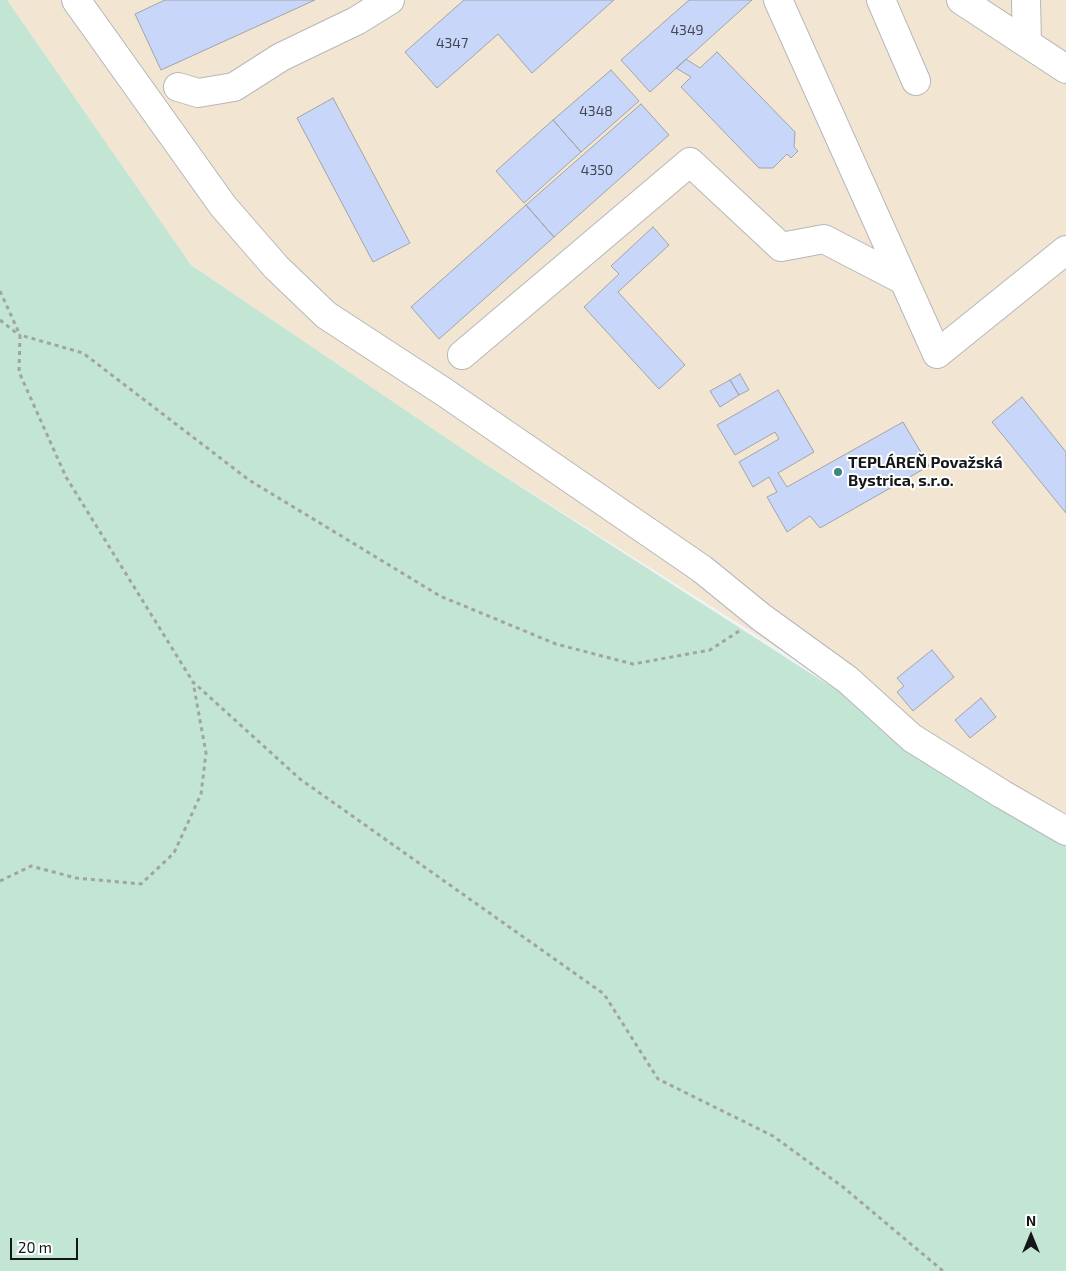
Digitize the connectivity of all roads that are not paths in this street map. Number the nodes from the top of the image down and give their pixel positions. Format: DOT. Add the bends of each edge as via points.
graph roads {
  1 [pos="76,0"];
  2 [pos="390,0"];
  3 [pos="778,0"];
  4 [pos="881,0"];
  5 [pos="961,0"];
  6 [pos="1026,0"];
  7 [pos="1027,43"];
  8 [pos="1066,69"];
  9 [pos="916,81"];
  10 [pos="178,87"];
  11 [pos="1066,250"];
  12 [pos="903,280"];
  13 [pos="462,355"];
  14 [pos="1066,831"];
  1 -- 14 [label="lane" via="223,206 276,267 326,315 702,569 761,617 848,680 912,738"];
  2 -- 10 [label="lane" via="356,21 281,57 234,87 198,93"];
  3 -- 12 [label="lane"];
  4 -- 9 [label="lane"];
  5 -- 7 [label="lane"];
  6 -- 7 [label="lane"];
  7 -- 8 [label="lane"];
  11 -- 12 [label="lane" via="936,354"];
  12 -- 13 [label="lane" via="824,239 781,247 690,162"];
}
